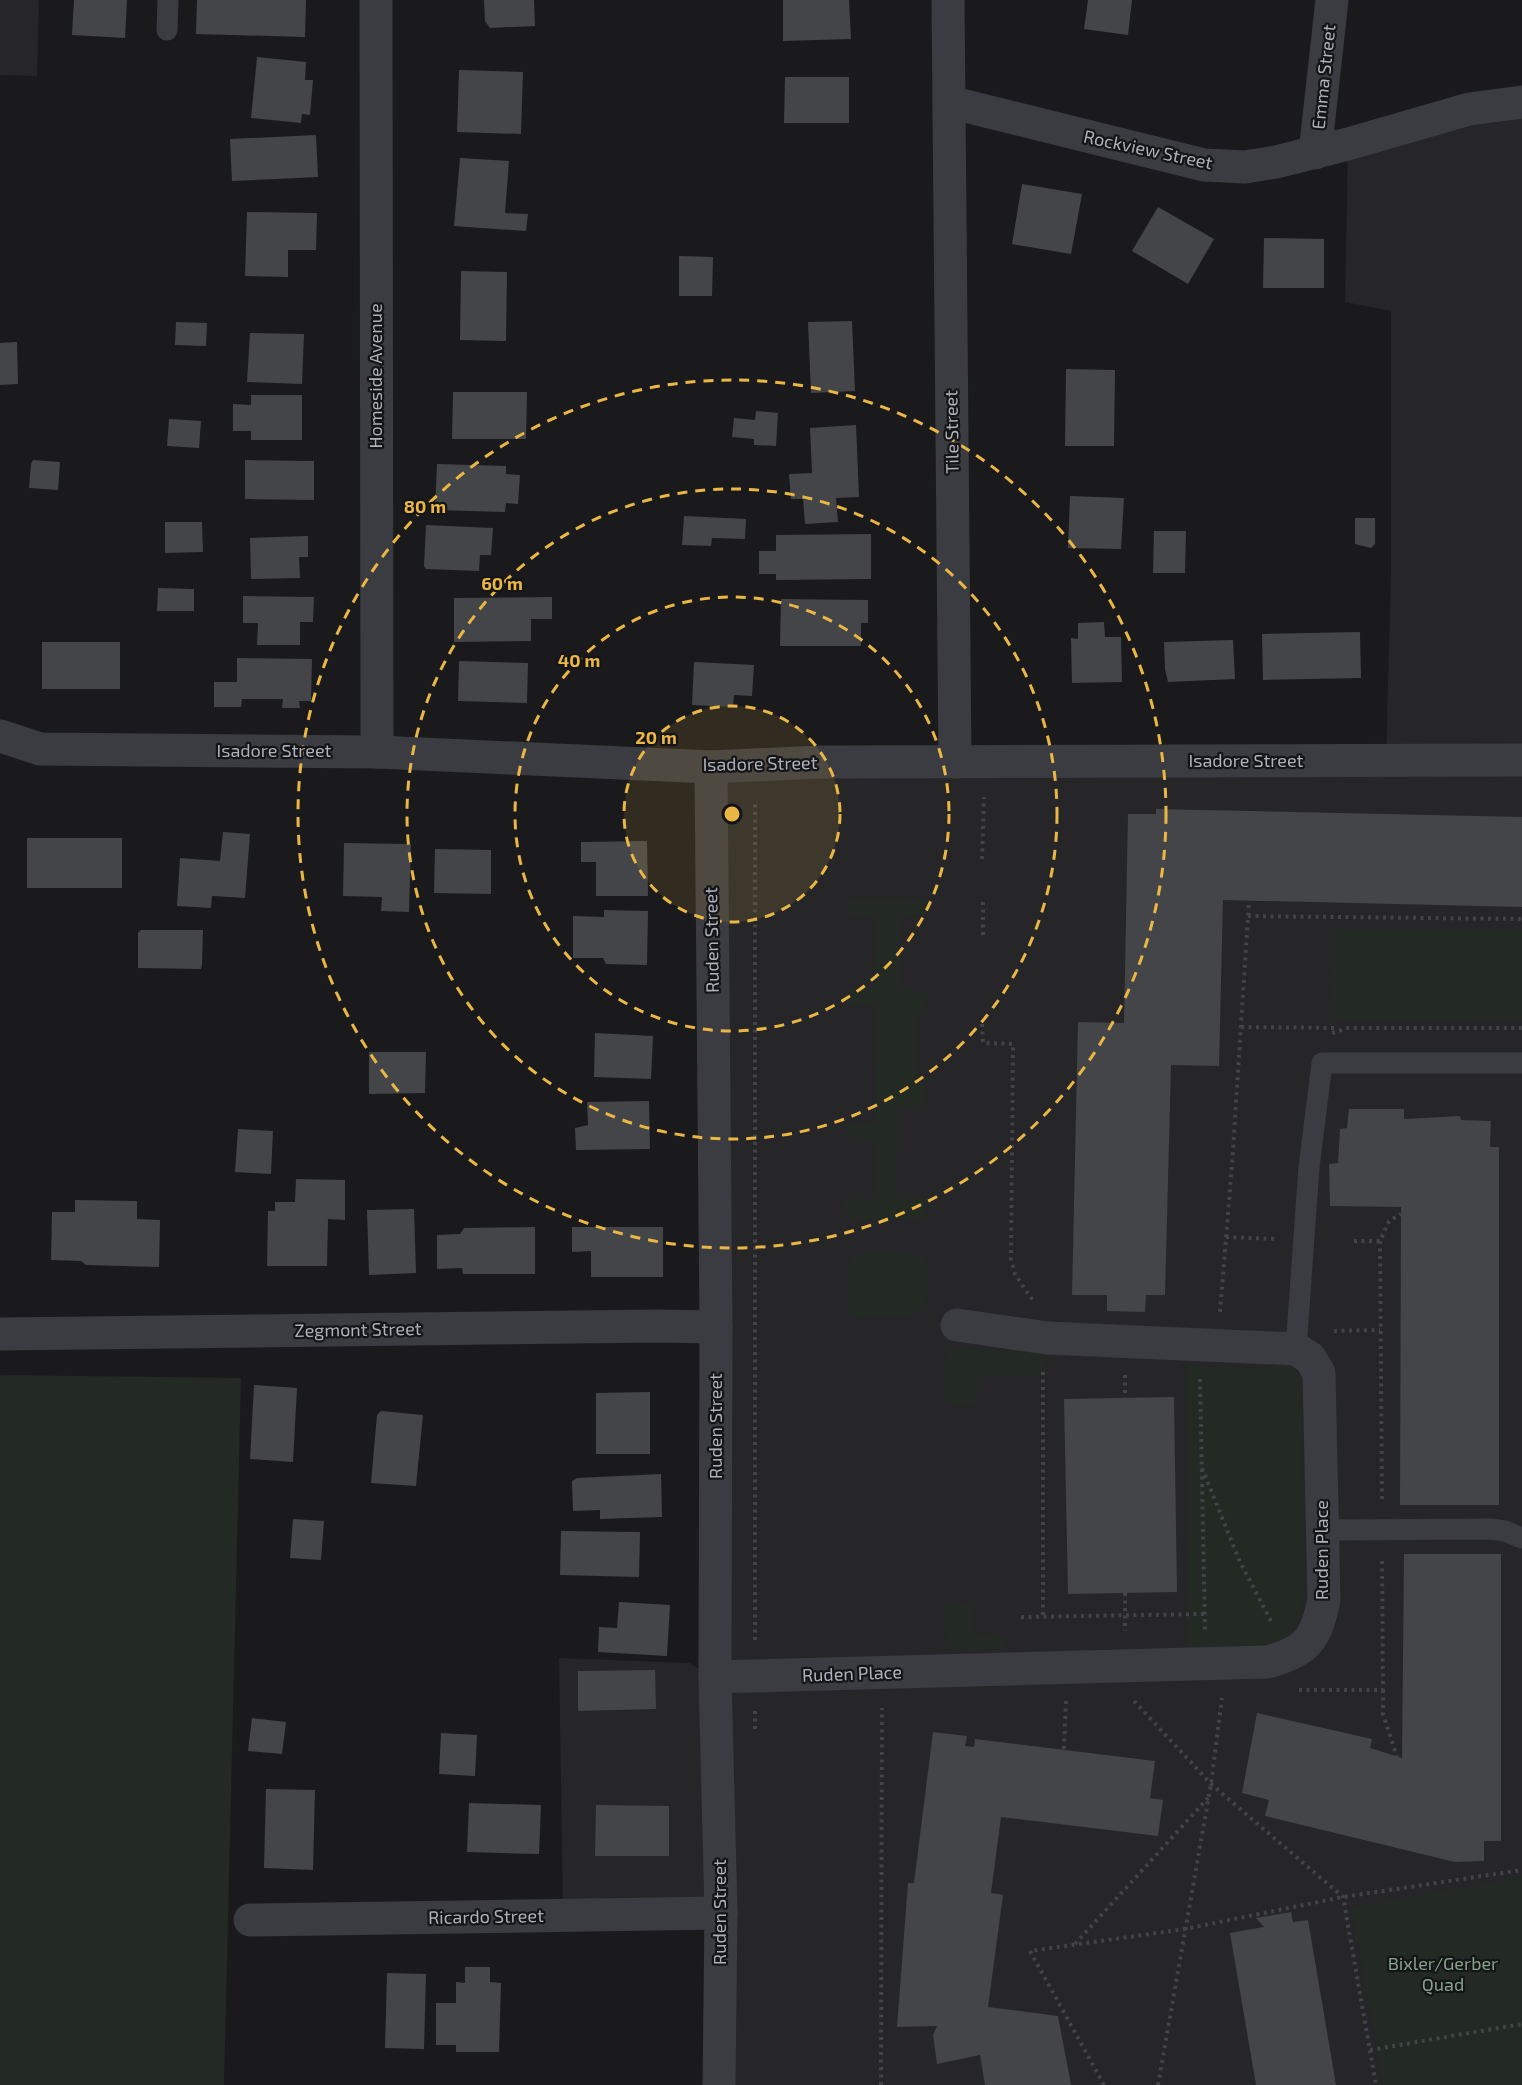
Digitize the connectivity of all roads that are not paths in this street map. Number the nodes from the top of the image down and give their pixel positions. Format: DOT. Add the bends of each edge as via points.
graph roads {
  1 [pos="168,0"];
  2 [pos="376,0"];
  3 [pos="948,0"];
  4 [pos="1332,0"];
  5 [pos="167,30"];
  6 [pos="949,102"];
  7 [pos="1522,102"];
  8 [pos="1315,153"];
  9 [pos="0,736"];
  10 [pos="377,752"];
  11 [pos="1522,760"];
  12 [pos="955,762"];
  13 [pos="711,767"];
  14 [pos="1522,1063"];
  15 [pos="957,1325"];
  16 [pos="716,1327"];
  17 [pos="0,1335"];
  18 [pos="1296,1349"];
  19 [pos="1322,1530"];
  20 [pos="1522,1538"];
  21 [pos="715,1677"];
  22 [pos="721,1913"];
  23 [pos="250,1920"];
  24 [pos="719,2085"];
  1 -- 5 [label="lane"];
  2 -- 10 [label="street, Homeside Avenue"];
  3 -- 6 [label="street, Tile Street"];
  4 -- 8 [label="street, Emma Street"];
  6 -- 8 [label="street, Rockview Street" via="1204,165 1245,167"];
  6 -- 12 [label="street, Tile Street"];
  7 -- 8 [label="street, Rockview Street" via="1469,109"];
  9 -- 10 [label="street, Isadore Street" via="40,749"];
  10 -- 13 [label="street, Isadore Street"];
  11 -- 12 [label="street, Isadore Street"];
  12 -- 13 [label="street, Isadore Street"];
  13 -- 16 [label="street, Ruden Street"];
  14 -- 18 [label="lane" via="1322,1063 1309,1167"];
  15 -- 18 [label="street" via="1047,1338"];
  16 -- 17 [label="street, Zegmont Street"];
  16 -- 21 [label="street, Ruden Street"];
  18 -- 19 [label="street, Ruden Place" via="1310,1358 1319,1373"];
  19 -- 20 [label="lane" via="1491,1529"];
  19 -- 21 [label="street, Ruden Place" via="1324,1600 1319,1624 1308,1642 1289,1657 1205,1665"];
  21 -- 22 [label="street, Ruden Street"];
  22 -- 23 [label="street, Ricardo Street"];
  22 -- 24 [label="street, Ruden Street"];
}
